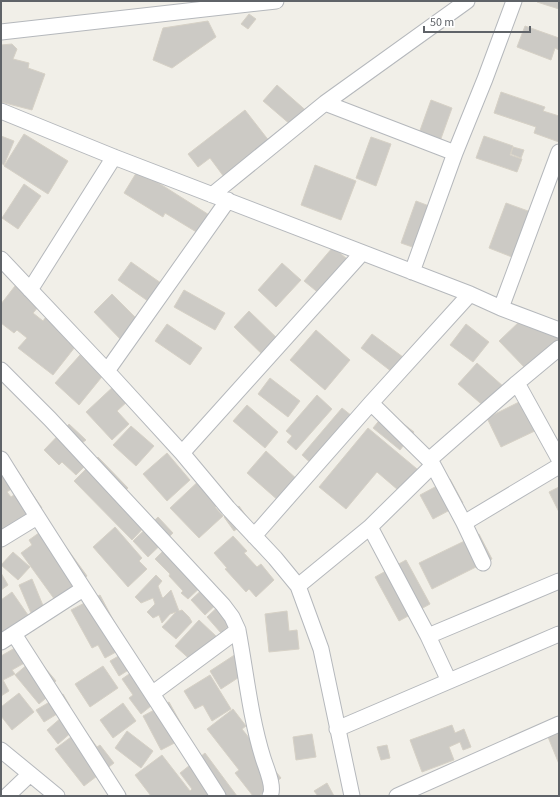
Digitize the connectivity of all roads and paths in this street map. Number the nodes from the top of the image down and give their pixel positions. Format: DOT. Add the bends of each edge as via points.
graph roads {
  1 [pos="276,1"];
  2 [pos="467,1"];
  3 [pos="514,1"];
  4 [pos="1,32"];
  5 [pos="325,103"];
  6 [pos="1,111"];
  7 [pos="559,152"];
  8 [pos="455,153"];
  9 [pos="114,157"];
  10 [pos="212,195"];
  11 [pos="228,200"];
  12 [pos="362,253"];
  13 [pos="1,259"];
  14 [pos="412,272"];
  15 [pos="30,290"];
  16 [pos="470,294"];
  17 [pos="501,308"];
  18 [pos="559,330"];
  19 [pos="559,348"];
  20 [pos="1,370"];
  21 [pos="107,371"];
  22 [pos="517,382"];
  23 [pos="371,403"];
  24 [pos="182,453"];
  25 [pos="559,458"];
  26 [pos="1,459"];
  27 [pos="431,462"];
  28 [pos="559,466"];
  29 [pos="37,517"];
  30 [pos="464,523"];
  31 [pos="370,527"];
  32 [pos="254,536"];
  33 [pos="1,540"];
  34 [pos="484,563"];
  35 [pos="559,581"];
  36 [pos="298,586"];
  37 [pos="83,588"];
  38 [pos="238,630"];
  39 [pos="14,634"];
  40 [pos="559,634"];
  41 [pos="428,636"];
  42 [pos="1,642"];
  43 [pos="449,681"];
  44 [pos="153,693"];
  45 [pos="559,724"];
  46 [pos="337,729"];
  47 [pos="1,750"];
  48 [pos="30,774"];
  49 [pos="7,796"];
  50 [pos="57,796"];
  51 [pos="118,796"];
  52 [pos="218,796"];
  53 [pos="270,796"];
  54 [pos="352,796"];
  55 [pos="398,796"];
  1 -- 4 [label="street"];
  2 -- 5 [label="street"];
  3 -- 8 [label="street"];
  5 -- 8 [label="street"];
  5 -- 10 [label="street"];
  6 -- 9 [label="street"];
  7 -- 17 [label="street"];
  8 -- 14 [label="street"];
  9 -- 10 [label="street"];
  9 -- 15 [label="street"];
  10 -- 11 [label="street"];
  11 -- 12 [label="street"];
  11 -- 21 [label="street"];
  12 -- 14 [label="street"];
  12 -- 24 [label="street"];
  13 -- 15 [label="street"];
  14 -- 16 [label="street"];
  15 -- 21 [label="street"];
  16 -- 17 [label="street"];
  16 -- 23 [label="street"];
  17 -- 18 [label="street"];
  19 -- 22 [label="street"];
  20 -- 38 [label="street" via="223,605 232,616"];
  21 -- 24 [label="street"];
  22 -- 25 [label="street"];
  22 -- 27 [label="street"];
  23 -- 27 [label="street"];
  23 -- 32 [label="street"];
  24 -- 32 [label="street"];
  26 -- 29 [label="street"];
  27 -- 30 [label="street"];
  27 -- 31 [label="street"];
  28 -- 30 [label="street"];
  29 -- 33 [label="street"];
  29 -- 37 [label="street"];
  30 -- 34 [label="street"];
  31 -- 36 [label="street"];
  31 -- 41 [label="street"];
  32 -- 36 [label="street"];
  35 -- 41 [label="street"];
  36 -- 46 [label="street" via="321,649"];
  37 -- 39 [label="street"];
  37 -- 44 [label="street"];
  38 -- 44 [label="street"];
  38 -- 53 [label="street" via="253,721 272,789"];
  39 -- 42 [label="street"];
  39 -- 51 [label="street"];
  40 -- 43 [label="street"];
  41 -- 43 [label="street"];
  43 -- 46 [label="street"];
  44 -- 52 [label="street"];
  45 -- 55 [label="street"];
  46 -- 54 [label="street"];
  47 -- 48 [label="street"];
  48 -- 49 [label="street"];
  48 -- 50 [label="street"];
}
